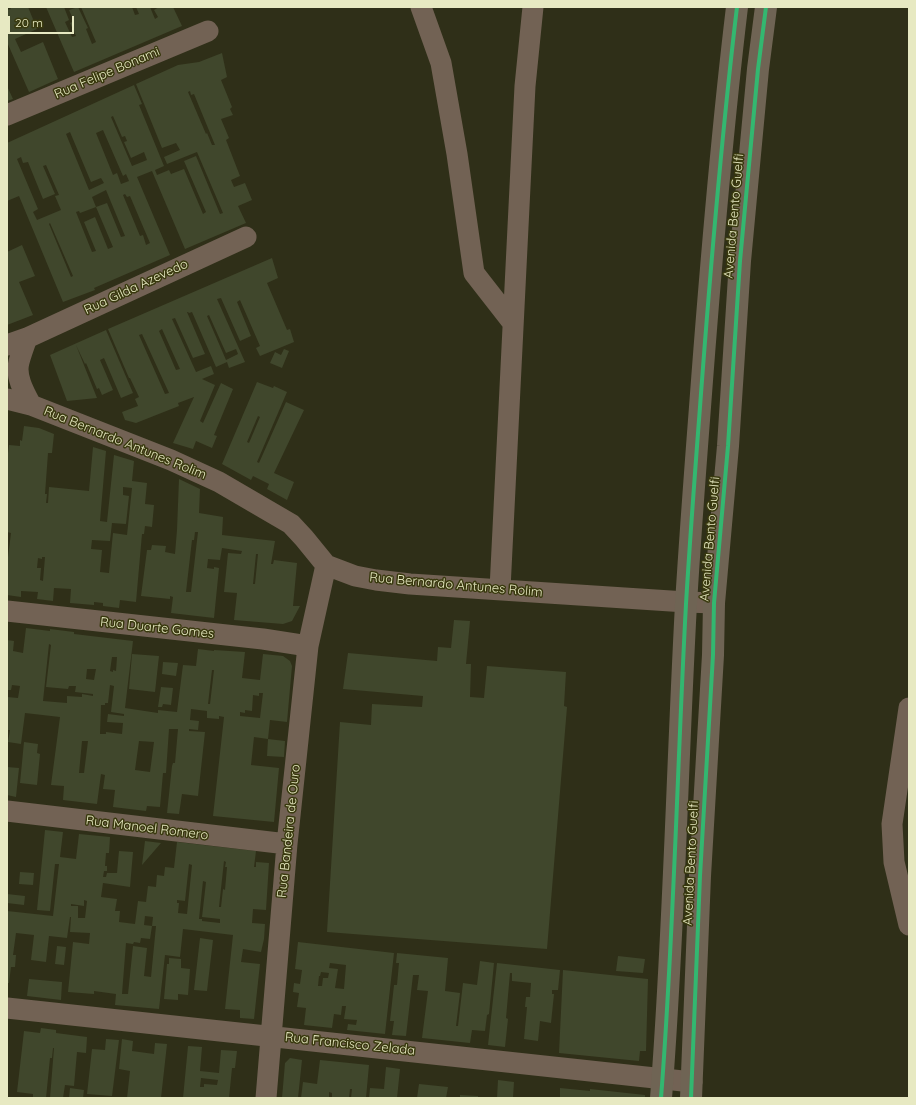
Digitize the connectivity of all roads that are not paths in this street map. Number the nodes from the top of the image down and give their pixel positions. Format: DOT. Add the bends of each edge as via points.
graph roads {
  1 [pos="421,7"];
  2 [pos="533,7"];
  3 [pos="737,7"];
  4 [pos="766,7"];
  5 [pos="208,31"];
  6 [pos="7,115"];
  7 [pos="246,237"];
  8 [pos="514,323"];
  9 [pos="27,338"];
  10 [pos="7,345"];
  11 [pos="7,399"];
  12 [pos="30,405"];
  13 [pos="326,565"];
  14 [pos="500,590"];
  15 [pos="686,602"];
  16 [pos="714,603"];
  17 [pos="7,611"];
  18 [pos="308,646"];
  19 [pos="909,708"];
  20 [pos="7,811"];
  21 [pos="287,844"];
  22 [pos="909,925"];
  23 [pos="7,1008"];
  24 [pos="271,1036"];
  25 [pos="662,1089"];
  26 [pos="692,1090"];
  27 [pos="266,1098"];
  1 -- 8 [label="street" via="441,63 474,273"];
  2 -- 8 [label="street" via="525,86"];
  3 -- 15 [label="main road, Avenida Bento Guelfi" via="709,288"];
  4 -- 16 [label="main road, Avenida Bento Guelfi" via="740,261 728,446"];
  5 -- 6 [label="street, Rua Felipe Bonami"];
  7 -- 9 [label="street, Rua Gilda Azevedo"];
  8 -- 14 [label="street"];
  9 -- 10 [label="street, Rua Gilda Azevedo"];
  9 -- 12 [label="street" via="18,364 19,376"];
  11 -- 12 [label="street, Rua Bernardo Antunes Rolim"];
  12 -- 13 [label="street, Rua Bernardo Antunes Rolim" via="171,460 219,482 290,524"];
  13 -- 14 [label="street, Rua Bernardo Antunes Rolim" via="355,576 376,580"];
  13 -- 18 [label="street, Rua Bandeira de Ouro"];
  14 -- 15 [label="street, Rua Bernardo Antunes Rolim"];
  15 -- 16 [label="street, Rua Bernardo Antunes Rolim"];
  15 -- 25 [label="main road, Avenida Bento Guelfi" via="671,952"];
  16 -- 26 [label="main road, Avenida Bento Guelfi"];
  17 -- 18 [label="street, Rua Duarte Gomes"];
  18 -- 21 [label="street, Rua Bandeira de Ouro"];
  19 -- 22 [label="street" via="892,824 894,862"];
  20 -- 21 [label="street, Rua Manoel Romero"];
  21 -- 24 [label="street, Rua Bandeira de Ouro"];
  23 -- 24 [label="street, Rua Francisco Zelada"];
  24 -- 25 [label="street, Rua Francisco Zelada"];
  24 -- 27 [label="street, Rua Bandeira de Ouro"];
  25 -- 26 [label="street, Rua Francisco Zelada"];
}
